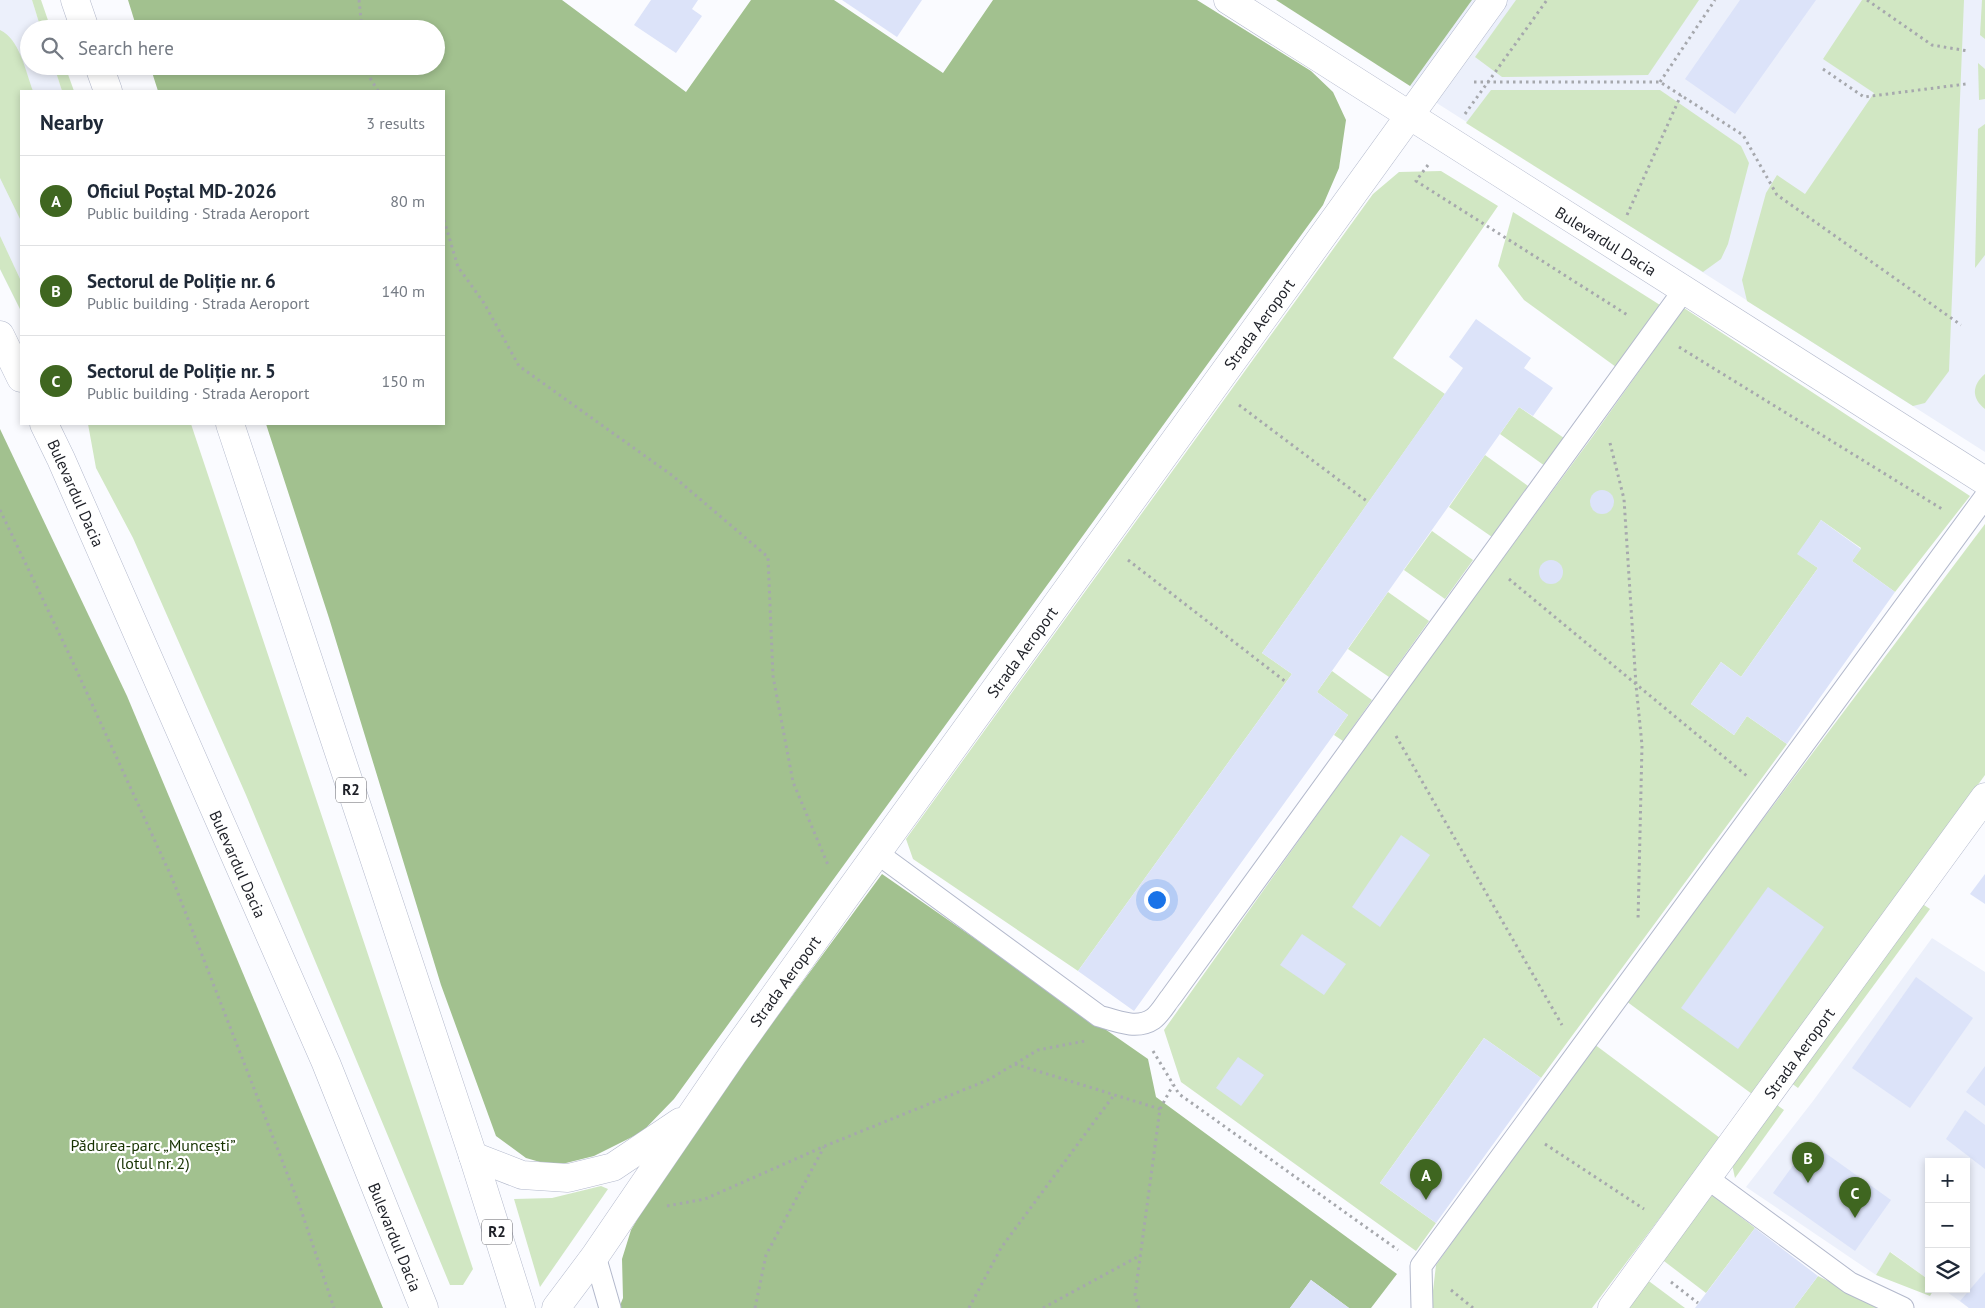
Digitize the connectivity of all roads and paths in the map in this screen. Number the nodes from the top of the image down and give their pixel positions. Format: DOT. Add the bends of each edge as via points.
graph roads {
  1 [pos="75,0"];
  2 [pos="360,0"];
  3 [pos="1228,0"];
  4 [pos="1493,0"];
  5 [pos="1547,0"];
  6 [pos="1715,0"];
  7 [pos="1867,0"];
  8 [pos="82,20"];
  9 [pos="361,20"];
  10 [pos="1968,51"];
  11 [pos="1823,69"];
  12 [pos="102,75"];
  13 [pos="368,75"];
  14 [pos="1433,82"];
  15 [pos="1488,82"];
  16 [pos="1660,82"];
  17 [pos="1966,84"];
  18 [pos="108,90"];
  19 [pos="377,90"];
  20 [pos="1681,95"];
  21 [pos="1408,116"];
  22 [pos="1446,140"];
  23 [pos="445,223"];
  24 [pos="1613,245"];
  25 [pos="1684,290"];
  26 [pos="1960,325"];
  27 [pos="1654,331"];
  28 [pos="0,335"];
  29 [pos="20,376"];
  30 [pos="1214,386"];
  31 [pos="1600,406"];
  32 [pos="44,425"];
  33 [pos="230,425"];
  34 [pos="1985,481"];
  35 [pos="1985,496"];
  36 [pos="1368,502"];
  37 [pos="0,510"];
  38 [pos="1966,523"];
  39 [pos="1103,540"];
  40 [pos="1488,561"];
  41 [pos="1286,682"];
  42 [pos="1636,685"];
  43 [pos="1380,708"];
  44 [pos="1766,792"];
  45 [pos="1985,797"];
  46 [pos="877,853"];
  47 [pos="843,900"];
  48 [pos="1637,925"];
  49 [pos="1129,1024"];
  50 [pos="1577,1052"];
  51 [pos="1015,1064"];
  52 [pos="1173,1085"];
  53 [pos="1114,1095"];
  54 [pos="1160,1109"];
  55 [pos="692,1114"];
  56 [pos="1522,1128"];
  57 [pos="825,1146"];
  58 [pos="473,1156"];
  59 [pos="1707,1178"];
  60 [pos="634,1199"];
  61 [pos="1671,1227"];
  62 [pos="1141,1254"];
  63 [pos="595,1256"];
  64 [pos="1421,1266"];
  65 [pos="334,1308"];
  66 [pos="424,1308"];
  67 [pos="521,1308"];
  68 [pos="556,1308"];
  69 [pos="610,1308"];
  70 [pos="754,1308"];
  71 [pos="969,1308"];
  72 [pos="1043,1308"];
  73 [pos="1140,1308"];
  74 [pos="1422,1308"];
  75 [pos="1612,1308"];
  76 [pos="1903,1308"];
  1 -- 8 [label="street"];
  2 -- 9 [label="path"];
  3 -- 21 [label="street, Bulevardul Dacia"];
  4 -- 14 [label="street, Strada Aeroport"];
  5 -- 15 [label="path"];
  6 -- 16 [label="path"];
  7 -- 10 [label="path" via="1932,45"];
  11 -- 17 [label="path" via="1864,97"];
  12 -- 18 [label="street"];
  13 -- 19 [label="path"];
  14 -- 15 [label="path"];
  14 -- 21 [label="street, Strada Aeroport"];
  15 -- 16 [label="path"];
  15 -- 22 [label="path"];
  16 -- 20 [label="path"];
  20 -- 24 [label="path"];
  20 -- 26 [label="path" via="1743,134 1777,195"];
  21 -- 22 [label="street, Bulevardul Dacia"];
  21 -- 30 [label="street, Strada Aeroport"];
  22 -- 24 [label="street, Bulevardul Dacia"];
  22 -- 27 [label="path" via="1416,181"];
  23 -- 47 [label="path" via="458,267 484,303 519,366 672,476 768,557 773,676 794,782"];
  24 -- 25 [label="street, Bulevardul Dacia"];
  25 -- 27 [label="lane"];
  25 -- 34 [label="street, Bulevardul Dacia"];
  27 -- 31 [label="lane"];
  27 -- 38 [label="path"];
  28 -- 29 [label="street"];
  30 -- 36 [label="path"];
  30 -- 39 [label="street, Strada Aeroport"];
  31 -- 40 [label="lane"];
  31 -- 42 [label="path" via="1624,499"];
  32 -- 66 [label="street, Bulevardul Dacia" via="326,1063"];
  33 -- 58 [label="street, R2"];
  35 -- 38 [label="lane"];
  37 -- 65 [label="path" via="172,878 299,1204"];
  38 -- 44 [label="lane"];
  39 -- 41 [label="path"];
  39 -- 46 [label="street, Strada Aeroport"];
  40 -- 42 [label="path"];
  40 -- 43 [label="lane"];
  42 -- 44 [label="path"];
  42 -- 48 [label="path" via="1642,745"];
  43 -- 49 [label="lane" via="1154,1019"];
  43 -- 50 [label="path"];
  44 -- 50 [label="lane"];
  45 -- 59 [label="street, Strada Aeroport"];
  46 -- 47 [label="street, Strada Aeroport"];
  46 -- 49 [label="lane" via="1099,1016"];
  47 -- 55 [label="street, Strada Aeroport"];
  49 -- 51 [label="path" via="1088,1040 1038,1050"];
  49 -- 52 [label="path"];
  50 -- 56 [label="lane"];
  51 -- 53 [label="path"];
  51 -- 57 [label="path" via="988,1080"];
  52 -- 54 [label="path"];
  52 -- 64 [label="path" via="1179,1094"];
  53 -- 54 [label="path"];
  53 -- 71 [label="path" via="1001,1248"];
  54 -- 62 [label="path"];
  55 -- 58 [label="street" via="612,1167 568,1178 522,1175"];
  55 -- 60 [label="street, Strada Aeroport"];
  56 -- 61 [label="path"];
  56 -- 64 [label="lane"];
  57 -- 60 [label="path" via="705,1199 671,1206"];
  57 -- 70 [label="path" via="766,1255"];
  58 -- 67 [label="street, R2"];
  59 -- 61 [label="street, Strada Aeroport"];
  59 -- 76 [label="lane" via="1850,1283"];
  60 -- 63 [label="street, Strada Aeroport"];
  61 -- 75 [label="street, Strada Aeroport"];
  62 -- 72 [label="path"];
  62 -- 73 [label="path" via="1136,1295"];
  63 -- 68 [label="street, Strada Aeroport"];
  63 -- 69 [label="lane"];
  64 -- 74 [label="lane"];
}
